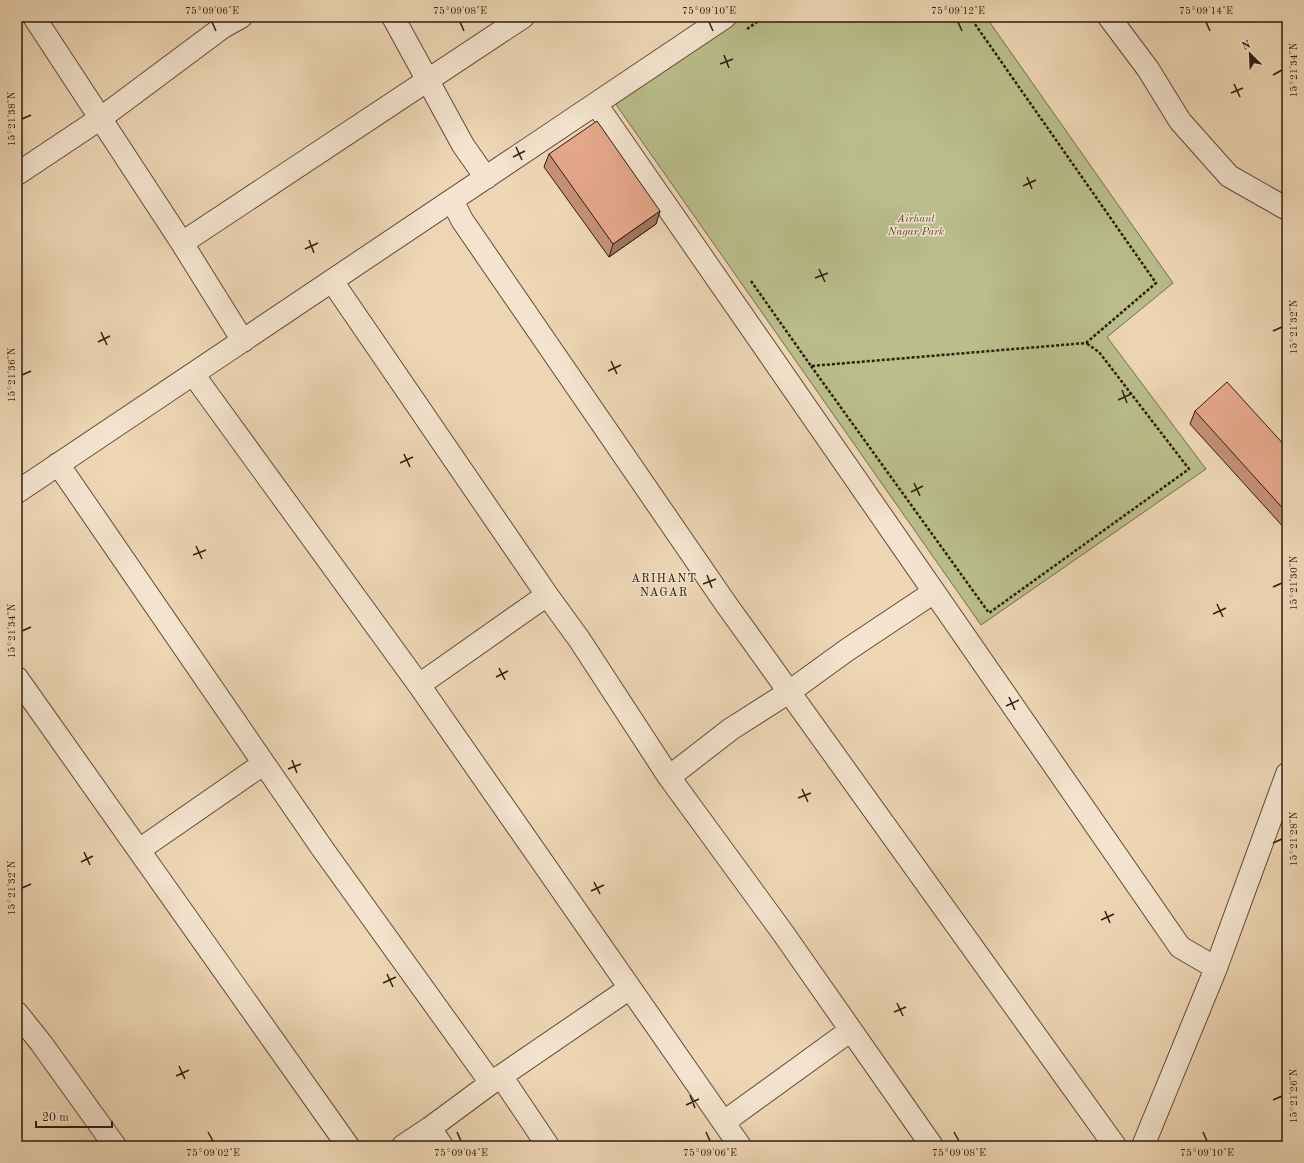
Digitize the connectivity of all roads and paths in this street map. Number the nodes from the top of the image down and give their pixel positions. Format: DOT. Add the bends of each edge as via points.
graph roads {
  1 [pos="34,17"];
  2 [pos="241,17"];
  3 [pos="393,17"];
  4 [pos="524,17"];
  5 [pos="725,17"];
  6 [pos="764,17"];
  7 [pos="970,17"];
  8 [pos="1110,17"];
  9 [pos="219,22"];
  10 [pos="745,30"];
  11 [pos="429,80"];
  12 [pos="596,104"];
  13 [pos="101,118"];
  14 [pos="17,174"];
  15 [pos="486,178"];
  16 [pos="452,200"];
  17 [pos="1287,209"];
  18 [pos="182,243"];
  19 [pos="746,276"];
  20 [pos="332,281"];
  21 [pos="243,341"];
  22 [pos="1086,343"];
  23 [pos="811,366"];
  24 [pos="193,374"];
  25 [pos="58,464"];
  26 [pos="17,492"];
  27 [pos="934,592"];
  28 [pos="547,595"];
  29 [pos="17,678"];
  30 [pos="419,685"];
  31 [pos="789,692"];
  32 [pos="263,764"];
  33 [pos="1287,774"];
  34 [pos="669,777"];
  35 [pos="139,850"];
  36 [pos="1216,968"];
  37 [pos="630,988"];
  38 [pos="17,1013"];
  39 [pos="851,1030"];
  40 [pos="496,1080"];
  41 [pos="724,1122"];
  42 [pos="436,1137"];
  43 [pos="115,1146"];
  44 [pos="348,1146"];
  45 [pos="403,1146"];
  46 [pos="548,1146"];
  47 [pos="740,1146"];
  48 [pos="932,1146"];
  49 [pos="1114,1146"];
  50 [pos="1142,1146"];
  1 -- 13 [label="street"];
  2 -- 9 [label="street"];
  3 -- 11 [label="street"];
  4 -- 11 [label="street"];
  5 -- 12 [label="street"];
  6 -- 10 [label="path"];
  7 -- 22 [label="path" via="1156,283"];
  8 -- 17 [label="street" via="1148,69 1180,121 1229,176"];
  9 -- 13 [label="street"];
  11 -- 15 [label="street" via="463,145"];
  11 -- 18 [label="street"];
  12 -- 15 [label="street"];
  12 -- 27 [label="street"];
  13 -- 14 [label="street"];
  13 -- 18 [label="street"];
  15 -- 16 [label="street"];
  16 -- 20 [label="street"];
  16 -- 31 [label="street" via="470,233"];
  18 -- 21 [label="street"];
  19 -- 23 [label="path"];
  20 -- 21 [label="street"];
  20 -- 28 [label="street"];
  21 -- 24 [label="street"];
  22 -- 23 [label="path"];
  22 -- 23 [label="path" via="1099,352 1189,469 989,613"];
  24 -- 25 [label="street"];
  24 -- 30 [label="street"];
  25 -- 26 [label="street"];
  25 -- 32 [label="street"];
  27 -- 31 [label="street"];
  27 -- 36 [label="street" via="1180,947"];
  28 -- 30 [label="street"];
  28 -- 34 [label="street"];
  29 -- 35 [label="street"];
  30 -- 37 [label="street"];
  31 -- 34 [label="street" via="731,729"];
  31 -- 49 [label="street"];
  32 -- 35 [label="street"];
  32 -- 40 [label="street" via="322,848"];
  33 -- 36 [label="street"];
  34 -- 39 [label="street"];
  35 -- 44 [label="street"];
  36 -- 50 [label="street"];
  37 -- 40 [label="street"];
  37 -- 41 [label="street"];
  38 -- 43 [label="street"];
  39 -- 41 [label="street"];
  39 -- 48 [label="street"];
  40 -- 42 [label="street"];
  40 -- 46 [label="street"];
  41 -- 47 [label="street"];
  42 -- 45 [label="street"];
}
